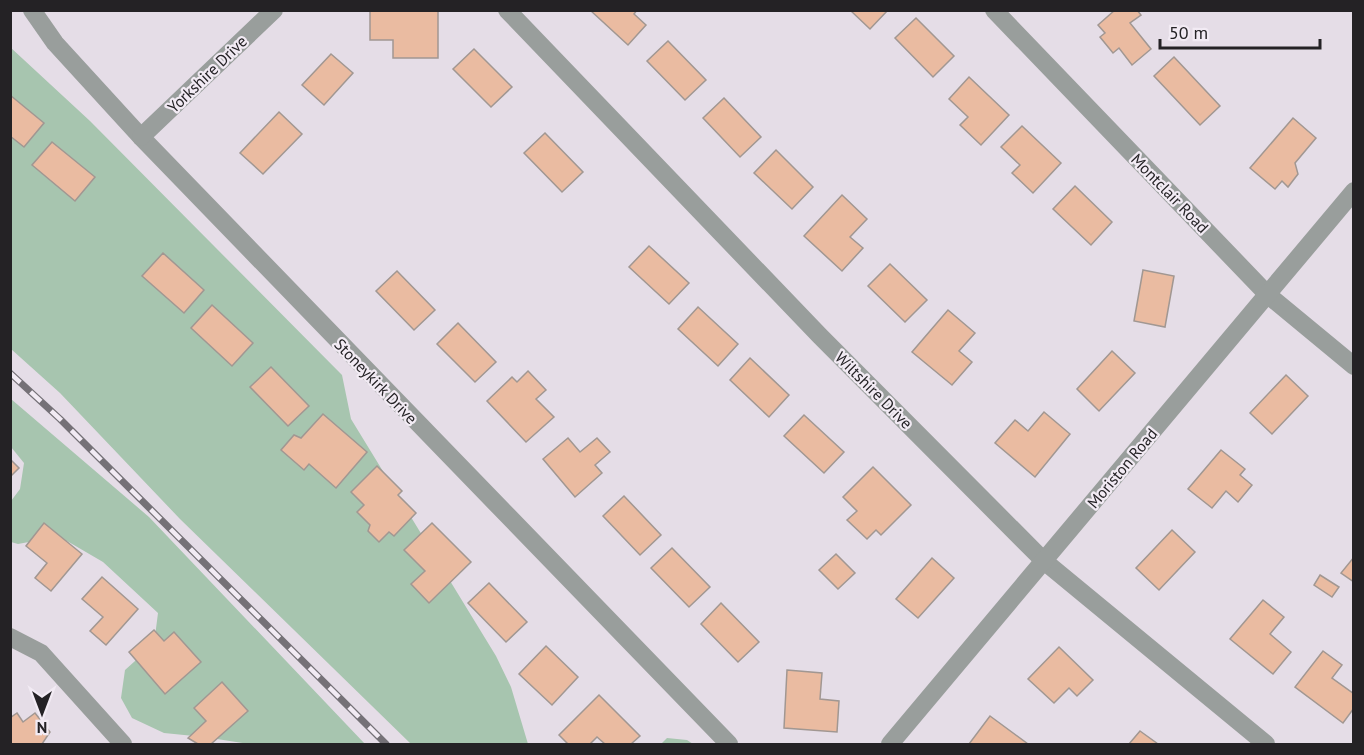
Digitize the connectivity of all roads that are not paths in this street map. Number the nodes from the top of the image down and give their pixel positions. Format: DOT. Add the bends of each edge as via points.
graph roads {
  1 [pos="32,10"];
  2 [pos="274,10"];
  3 [pos="507,10"];
  4 [pos="994,10"];
  5 [pos="141,137"];
  6 [pos="1353,191"];
  7 [pos="1268,295"];
  8 [pos="1353,366"];
  9 [pos="1044,561"];
  10 [pos="10,637"];
  11 [pos="123,744"];
  12 [pos="729,744"];
  13 [pos="890,744"];
  14 [pos="1266,744"];
  1 -- 5 [label="street, Stoneykirk Drive" via="54,43"];
  2 -- 5 [label="street, Yorkshire Drive"];
  3 -- 9 [label="street, Wiltshire Drive" via="820,336"];
  4 -- 7 [label="street, Montclair Road"];
  5 -- 12 [label="street, Stoneykirk Drive"];
  6 -- 7 [label="street, Moriston Road"];
  7 -- 8 [label="street, Montclair Road"];
  7 -- 9 [label="street, Moriston Road"];
  9 -- 13 [label="street, Moriston Road"];
  9 -- 14 [label="street, Wiltshire Drive"];
  10 -- 11 [label="street" via="40,653"];
}
